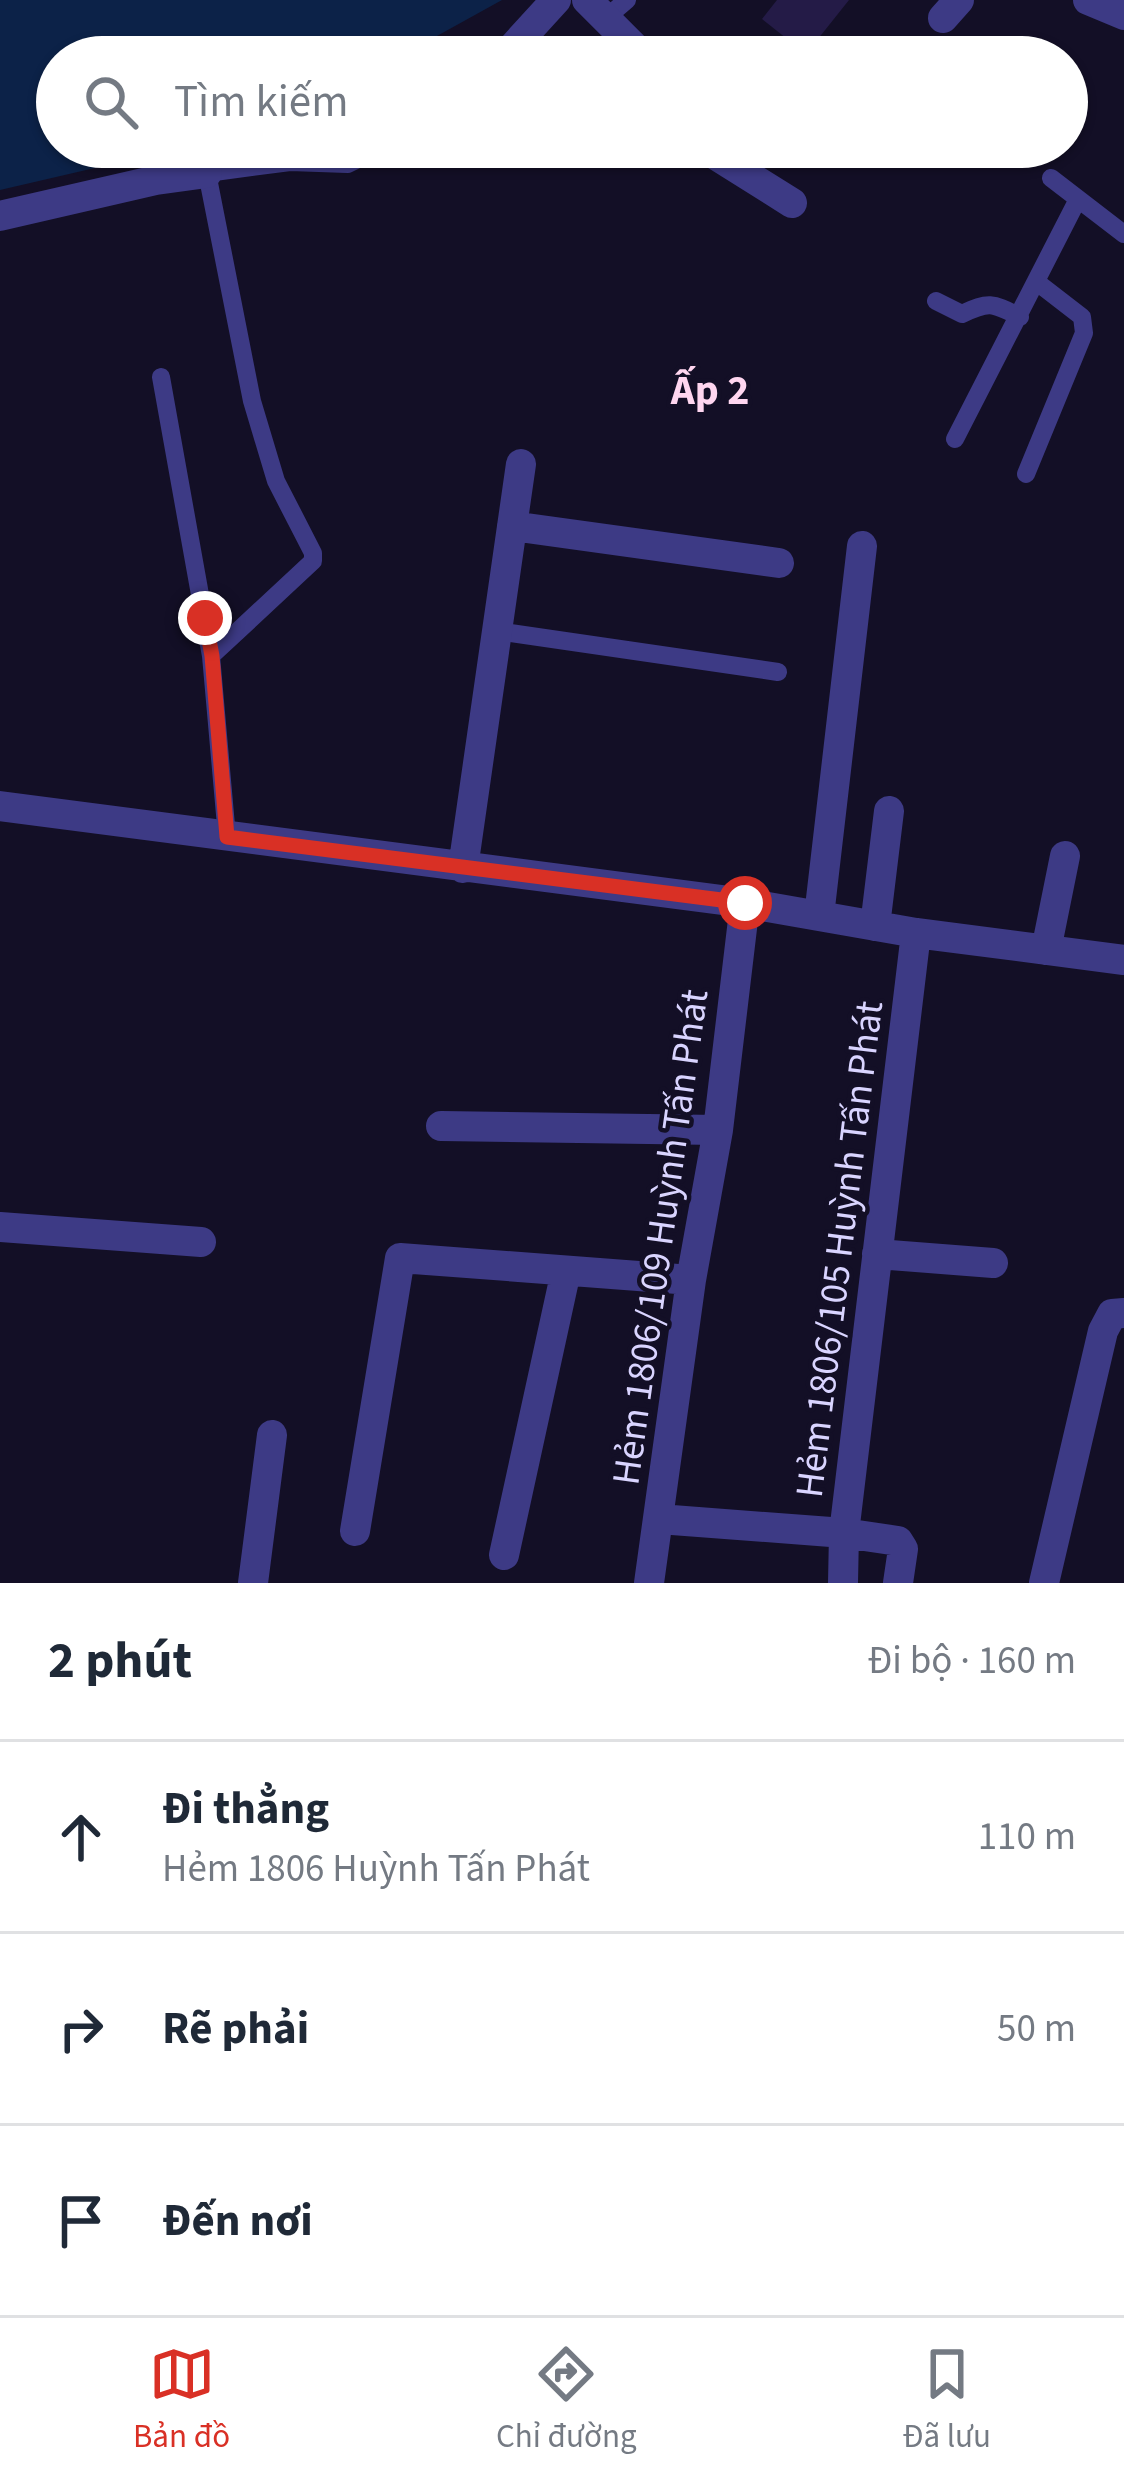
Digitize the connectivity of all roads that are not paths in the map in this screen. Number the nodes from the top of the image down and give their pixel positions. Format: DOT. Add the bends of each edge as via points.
graph roads {
  1 [pos="556,0"];
  2 [pos="1088,0"];
  3 [pos="605,5"];
  4 [pos="1124,15"];
  5 [pos="523,36"];
  6 [pos="628,36"];
  7 [pos="245,168"];
  8 [pos="738,168"];
  9 [pos="207,173"];
  10 [pos="1051,178"];
  11 [pos="1078,199"];
  12 [pos="792,202"];
  13 [pos="0,216"];
  14 [pos="1124,234"];
  15 [pos="1038,283"];
  16 [pos="936,301"];
  17 [pos="1020,317"];
  18 [pos="160,377"];
  19 [pos="955,439"];
  20 [pos="521,464"];
  21 [pos="1026,474"];
  22 [pos="512,526"];
  23 [pos="862,546"];
  24 [pos="779,563"];
  25 [pos="497,631"];
  26 [pos="212,656"];
  27 [pos="778,672"];
  28 [pos="0,806"];
  29 [pos="890,811"];
  30 [pos="227,837"];
  31 [pos="1065,856"];
  32 [pos="463,868"];
  33 [pos="745,903"];
  34 [pos="819,916"];
  35 [pos="875,926"];
  36 [pos="916,933"];
  37 [pos="1046,950"];
  38 [pos="1124,960"];
  39 [pos="441,1126"];
  40 [pos="718,1130"];
  41 [pos="0,1227"];
  42 [pos="201,1242"];
  43 [pos="878,1254"];
  44 [pos="993,1263"];
  45 [pos="566,1271"];
  46 [pos="691,1280"];
  47 [pos="1124,1312"];
  48 [pos="272,1435"];
  49 [pos="658,1519"];
  50 [pos="355,1532"];
  51 [pos="844,1534"];
  52 [pos="503,1555"];
  53 [pos="254,1583"];
  54 [pos="649,1583"];
  55 [pos="843,1583"];
  56 [pos="898,1583"];
  57 [pos="1045,1583"];
  1 -- 5 [label="street"];
  2 -- 4 [label="street"];
  3 -- 6 [label="street"];
  7 -- 9 [label="lane"];
  8 -- 12 [label="street"];
  9 -- 13 [label="street"];
  9 -- 26 [label="lane" via="252,400 276,481 313,553"];
  10 -- 11 [label="lane"];
  11 -- 14 [label="lane"];
  11 -- 15 [label="lane"];
  15 -- 17 [label="lane"];
  15 -- 21 [label="lane" via="1082,317 1084,334"];
  16 -- 17 [label="lane" via="962,314 995,304"];
  17 -- 19 [label="lane"];
  18 -- 26 [label="lane"];
  20 -- 22 [label="street"];
  22 -- 24 [label="street"];
  22 -- 25 [label="street"];
  23 -- 34 [label="street"];
  25 -- 27 [label="lane"];
  25 -- 32 [label="street"];
  26 -- 30 [label="lane"];
  28 -- 30 [label="street"];
  29 -- 35 [label="street"];
  30 -- 32 [label="street"];
  31 -- 37 [label="street"];
  32 -- 33 [label="street"];
  33 -- 34 [label="street"];
  33 -- 40 [label="street, Hẻm 1806/109 Huỳnh Tấn Phát"];
  34 -- 35 [label="street"];
  35 -- 36 [label="street"];
  36 -- 37 [label="street"];
  36 -- 43 [label="street, Hẻm 1806/105 Huỳnh Tấn Phát"];
  37 -- 38 [label="street"];
  39 -- 40 [label="street"];
  40 -- 46 [label="street, Hẻm 1806/109 Huỳnh Tấn Phát"];
  41 -- 42 [label="street"];
  43 -- 44 [label="street"];
  43 -- 51 [label="street, Hẻm 1806/105 Huỳnh Tấn Phát"];
  45 -- 46 [label="street"];
  45 -- 50 [label="street" via="400,1258"];
  45 -- 52 [label="street"];
  46 -- 49 [label="street, Hẻm 1806/109 Huỳnh Tấn Phát"];
  47 -- 57 [label="street" via="1112,1314 1103,1331"];
  48 -- 53 [label="street"];
  49 -- 51 [label="street, Hẻm 1806/105 Huỳnh Tấn Phát"];
  49 -- 54 [label="street, Hẻm 1806/109 Huỳnh Tấn Phát"];
  51 -- 55 [label="street"];
  51 -- 56 [label="street" via="898,1541"];
}
